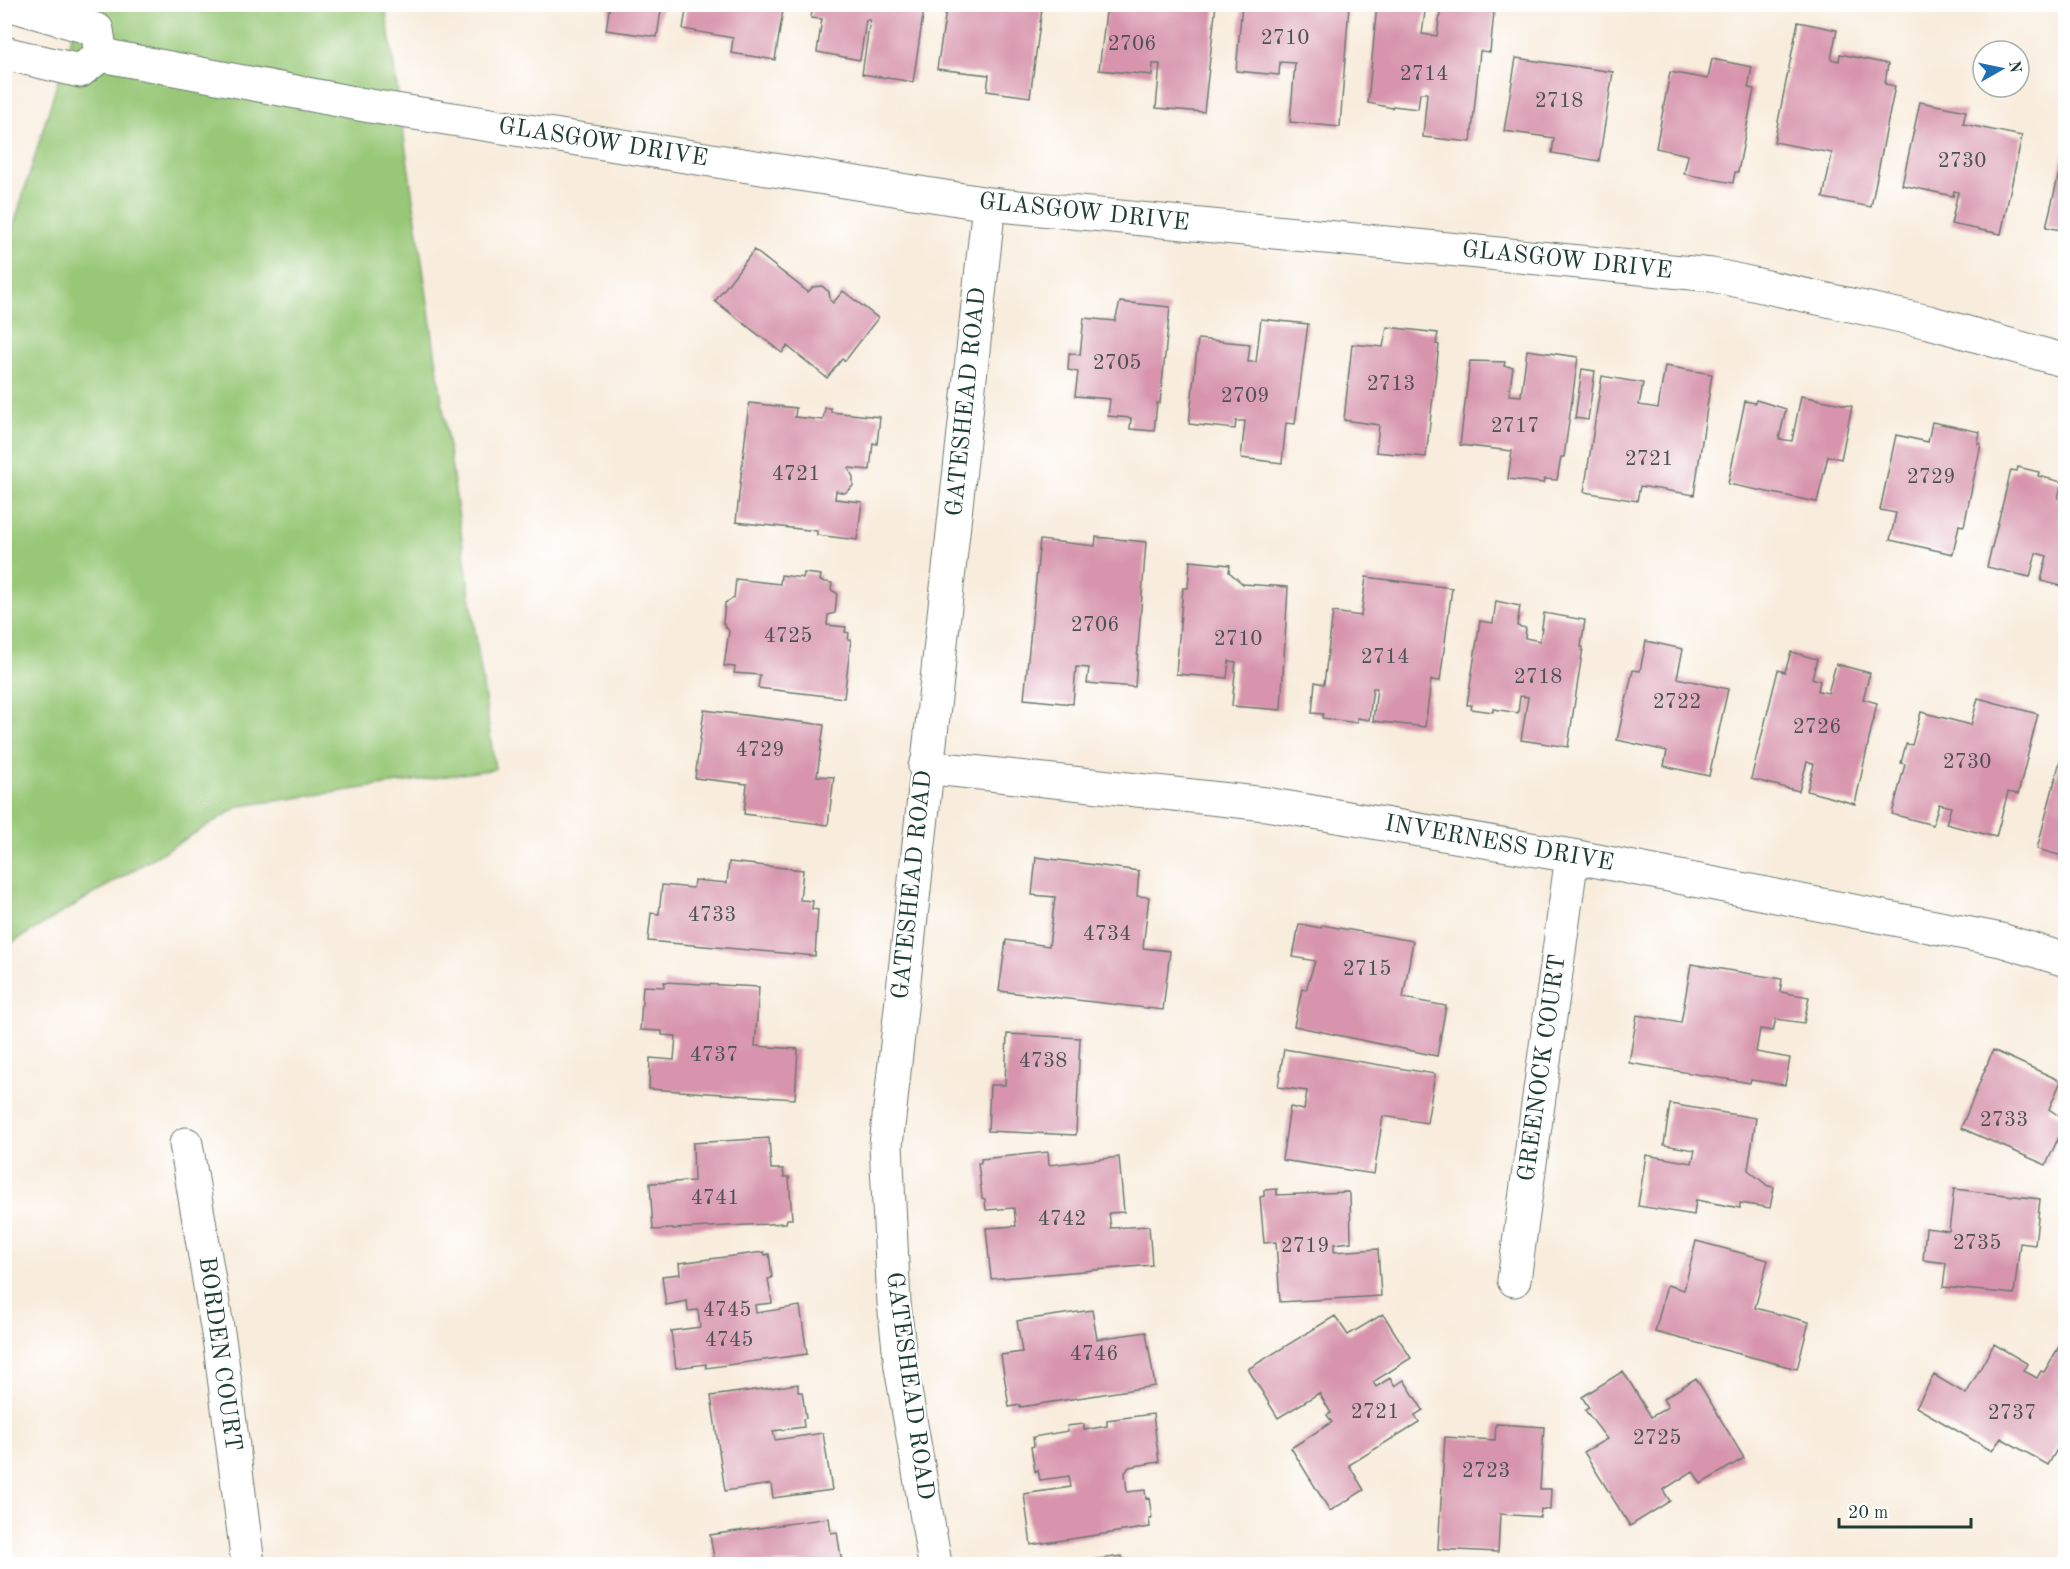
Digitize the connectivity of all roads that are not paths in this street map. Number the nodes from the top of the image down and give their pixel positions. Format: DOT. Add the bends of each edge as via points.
graph roads {
  1 [pos="8,4"];
  2 [pos="4,53"];
  3 [pos="101,55"];
  4 [pos="989,204"];
  5 [pos="2066,361"];
  6 [pos="925,767"];
  7 [pos="1572,856"];
  8 [pos="2066,960"];
  9 [pos="186,1144"];
  10 [pos="1514,1280"];
  11 [pos="248,1564"];
  12 [pos="935,1564"];
  1 -- 3 [label="street" via="97,30"];
  2 -- 3 [label="street" via="80,71"];
  3 -- 4 [label="street, GLASGOW DRIVE" via="370,106"];
  4 -- 5 [label="street, GLASGOW DRIVE" via="1712,275 1929,322"];
  4 -- 6 [label="street, GATESHEAD ROAD"];
  6 -- 7 [label="street, INVERNESS DRIVE" via="1266,804"];
  6 -- 12 [label="street, GATESHEAD ROAD" via="886,1146 901,1367"];
  7 -- 8 [label="street, INVERNESS DRIVE" via="2001,940"];
  7 -- 10 [label="street, GREENOCK COURT"];
  9 -- 11 [label="street, BORDEN COURT" via="220,1345"];
}
